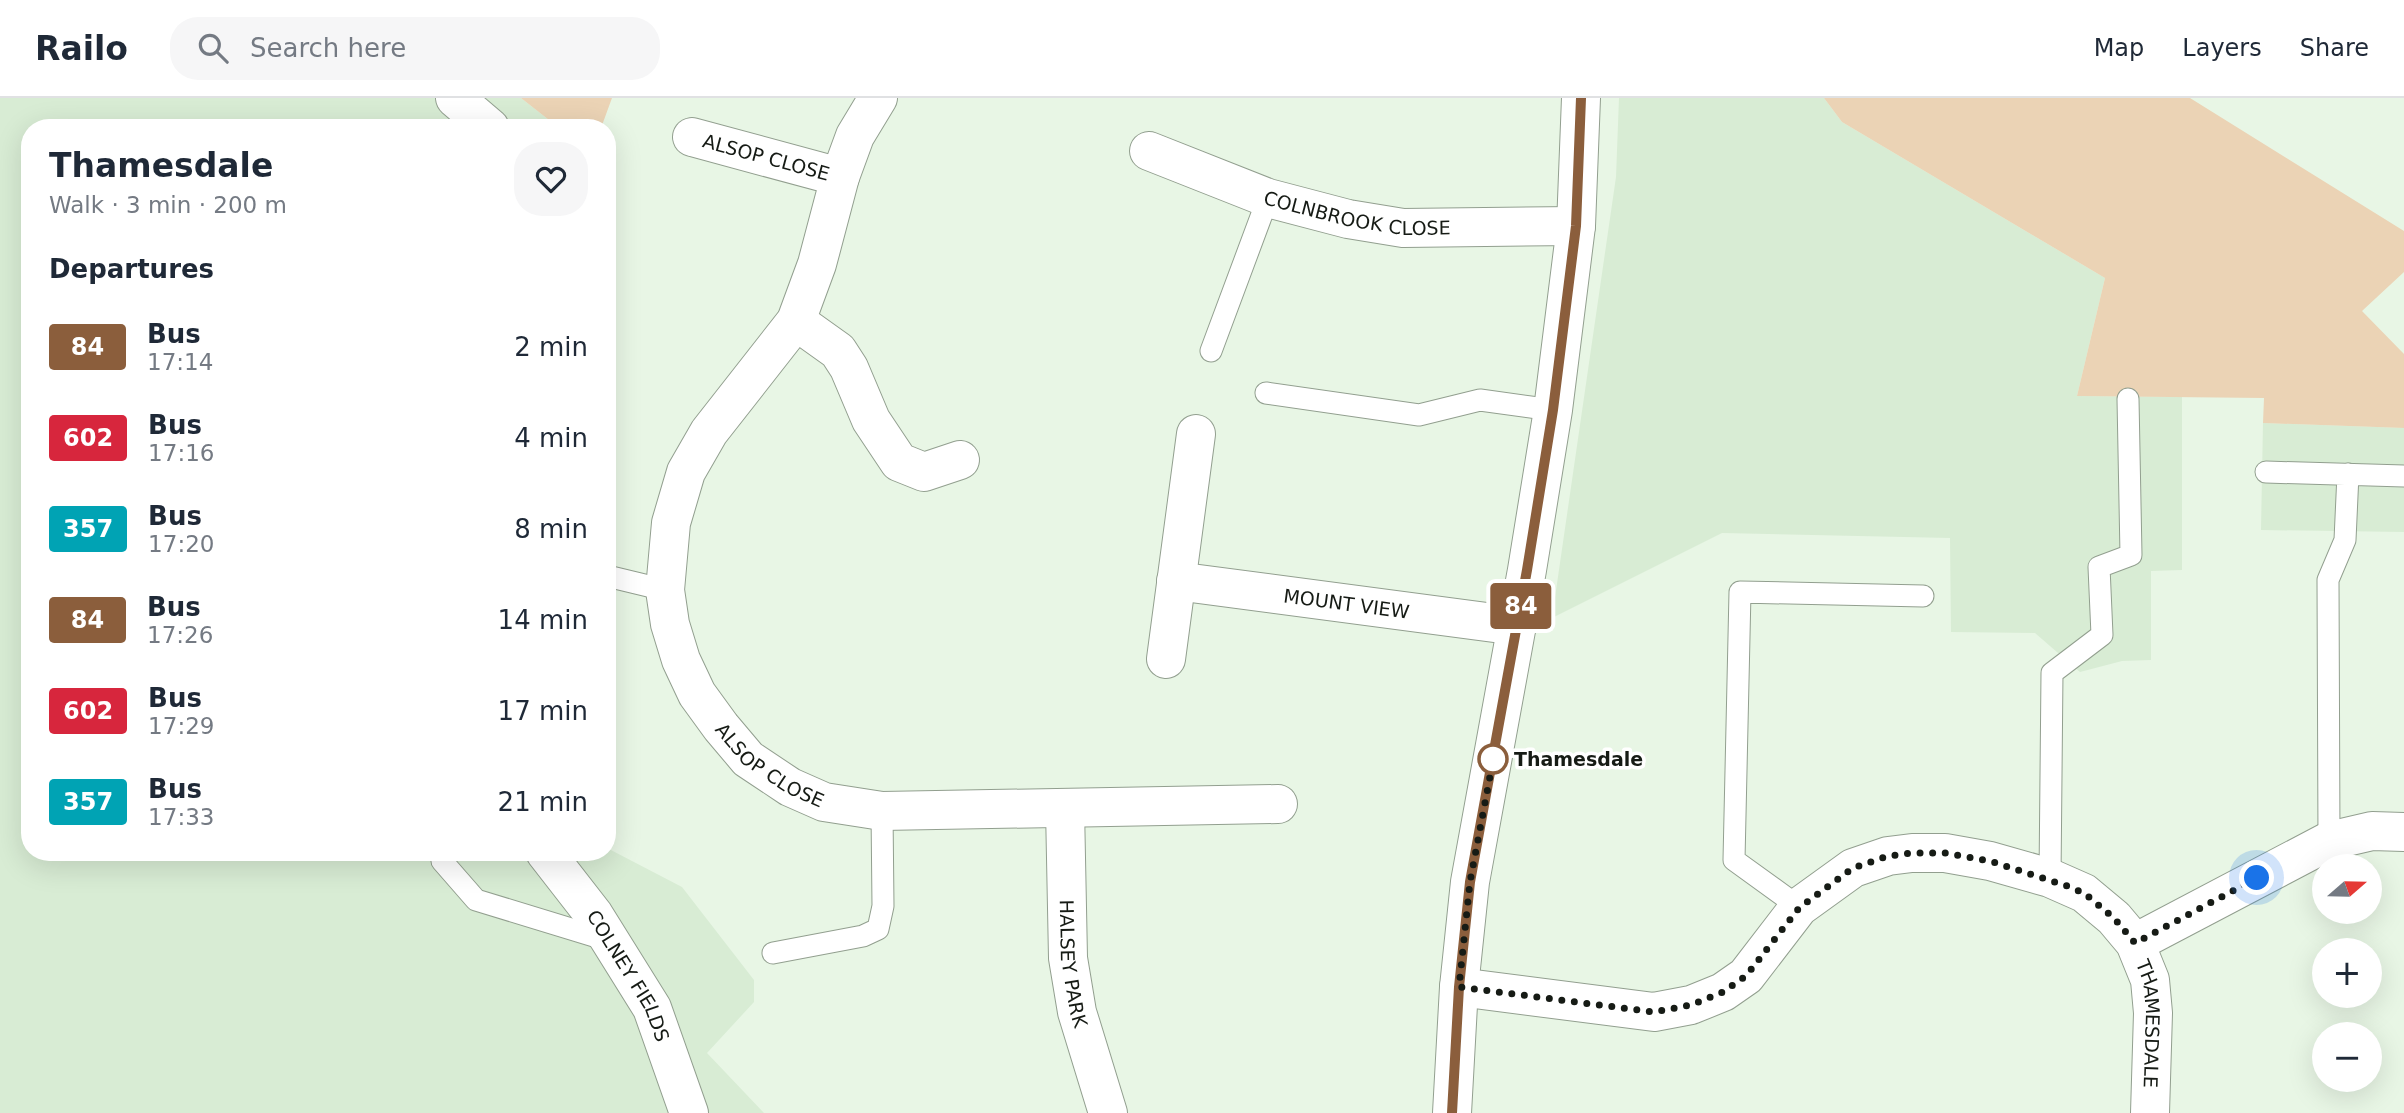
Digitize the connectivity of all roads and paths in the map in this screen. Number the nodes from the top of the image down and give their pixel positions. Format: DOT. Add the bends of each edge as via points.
graph roads {
  1 [pos="455,98"];
  2 [pos="878,98"];
  3 [pos="1581,98"];
  4 [pos="480,119"];
  5 [pos="692,136"];
  6 [pos="1149,151"];
  7 [pos="840,177"];
  8 [pos="1268,198"];
  9 [pos="1576,226"];
  10 [pos="796,321"];
  11 [pos="1211,351"];
  12 [pos="1266,393"];
  13 [pos="2128,399"];
  14 [pos="1553,410"];
  15 [pos="1196,435"];
  16 [pos="960,460"];
  17 [pos="2266,472"];
  18 [pos="2348,474"];
  19 [pos="2404,475"];
  20 [pos="616,578"];
  21 [pos="1176,581"];
  22 [pos="665,590"];
  23 [pos="1923,596"];
  24 [pos="1517,626"];
  25 [pos="1166,659"];
  26 [pos="1279,804"];
  27 [pos="1065,808"];
  28 [pos="881,811"];
  29 [pos="2404,832"];
  30 [pos="2329,841"];
  31 [pos="442,861"];
  32 [pos="552,861"];
  33 [pos="2050,878"];
  34 [pos="1799,908"];
  35 [pos="611,941"];
  36 [pos="2135,943"];
  37 [pos="773,953"];
  38 [pos="1459,987"];
  39 [pos="689,1113"];
  40 [pos="1108,1113"];
  41 [pos="1452,1113"];
  42 [pos="2150,1113"];
  1 -- 4 [label="street"];
  2 -- 7 [label="street, ALSOP CLOSE" via="855,136"];
  3 -- 9 [label="street"];
  5 -- 7 [label="street, ALSOP CLOSE"];
  6 -- 8 [label="street, COLNBROOK CLOSE"];
  7 -- 10 [label="street, ALSOP CLOSE"];
  8 -- 9 [label="street, COLNBROOK CLOSE" via="1403,229"];
  8 -- 11 [label="lane"];
  9 -- 14 [label="street"];
  10 -- 16 [label="street" via="838,351 871,420 899,462 924,472"];
  10 -- 22 [label="street, ALSOP CLOSE" via="709,432 686,472 671,523"];
  12 -- 14 [label="lane" via="1419,415 1480,400"];
  13 -- 33 [label="lane" via="2131,555 2099,567 2102,635 2052,673"];
  14 -- 24 [label="street"];
  15 -- 21 [label="street"];
  17 -- 18 [label="lane"];
  18 -- 19 [label="lane"];
  18 -- 30 [label="lane" via="2345,540 2328,580"];
  20 -- 22 [label="lane"];
  21 -- 24 [label="street, MOUNT VIEW"];
  21 -- 25 [label="street"];
  22 -- 28 [label="street, ALSOP CLOSE" via="681,660 697,694 748,759 790,787 824,802"];
  23 -- 34 [label="lane" via="1740,592 1734,860"];
  24 -- 38 [label="street" via="1470,882"];
  26 -- 27 [label="street, ALSOP CLOSE"];
  27 -- 28 [label="street, ALSOP CLOSE"];
  27 -- 40 [label="street, HALSEY PARK" via="1068,958 1077,1012"];
  28 -- 37 [label="lane" via="883,906 878,929"];
  29 -- 30 [label="street" via="2372,831"];
  30 -- 36 [label="street"];
  31 -- 35 [label="lane" via="476,900"];
  32 -- 35 [label="street, COLNEY FIELDS"];
  33 -- 34 [label="street, THAMESDALE" via="1945,853 1888,856 1853,868"];
  33 -- 36 [label="street, THAMESDALE" via="2084,893"];
  34 -- 38 [label="street, THAMESDALE" via="1746,976 1691,1005 1654,1012"];
  35 -- 39 [label="street, COLNEY FIELDS" via="652,1008"];
  36 -- 42 [label="street, THAMESDALE" via="2150,980 2153,1013"];
  38 -- 41 [label="street"];
}
